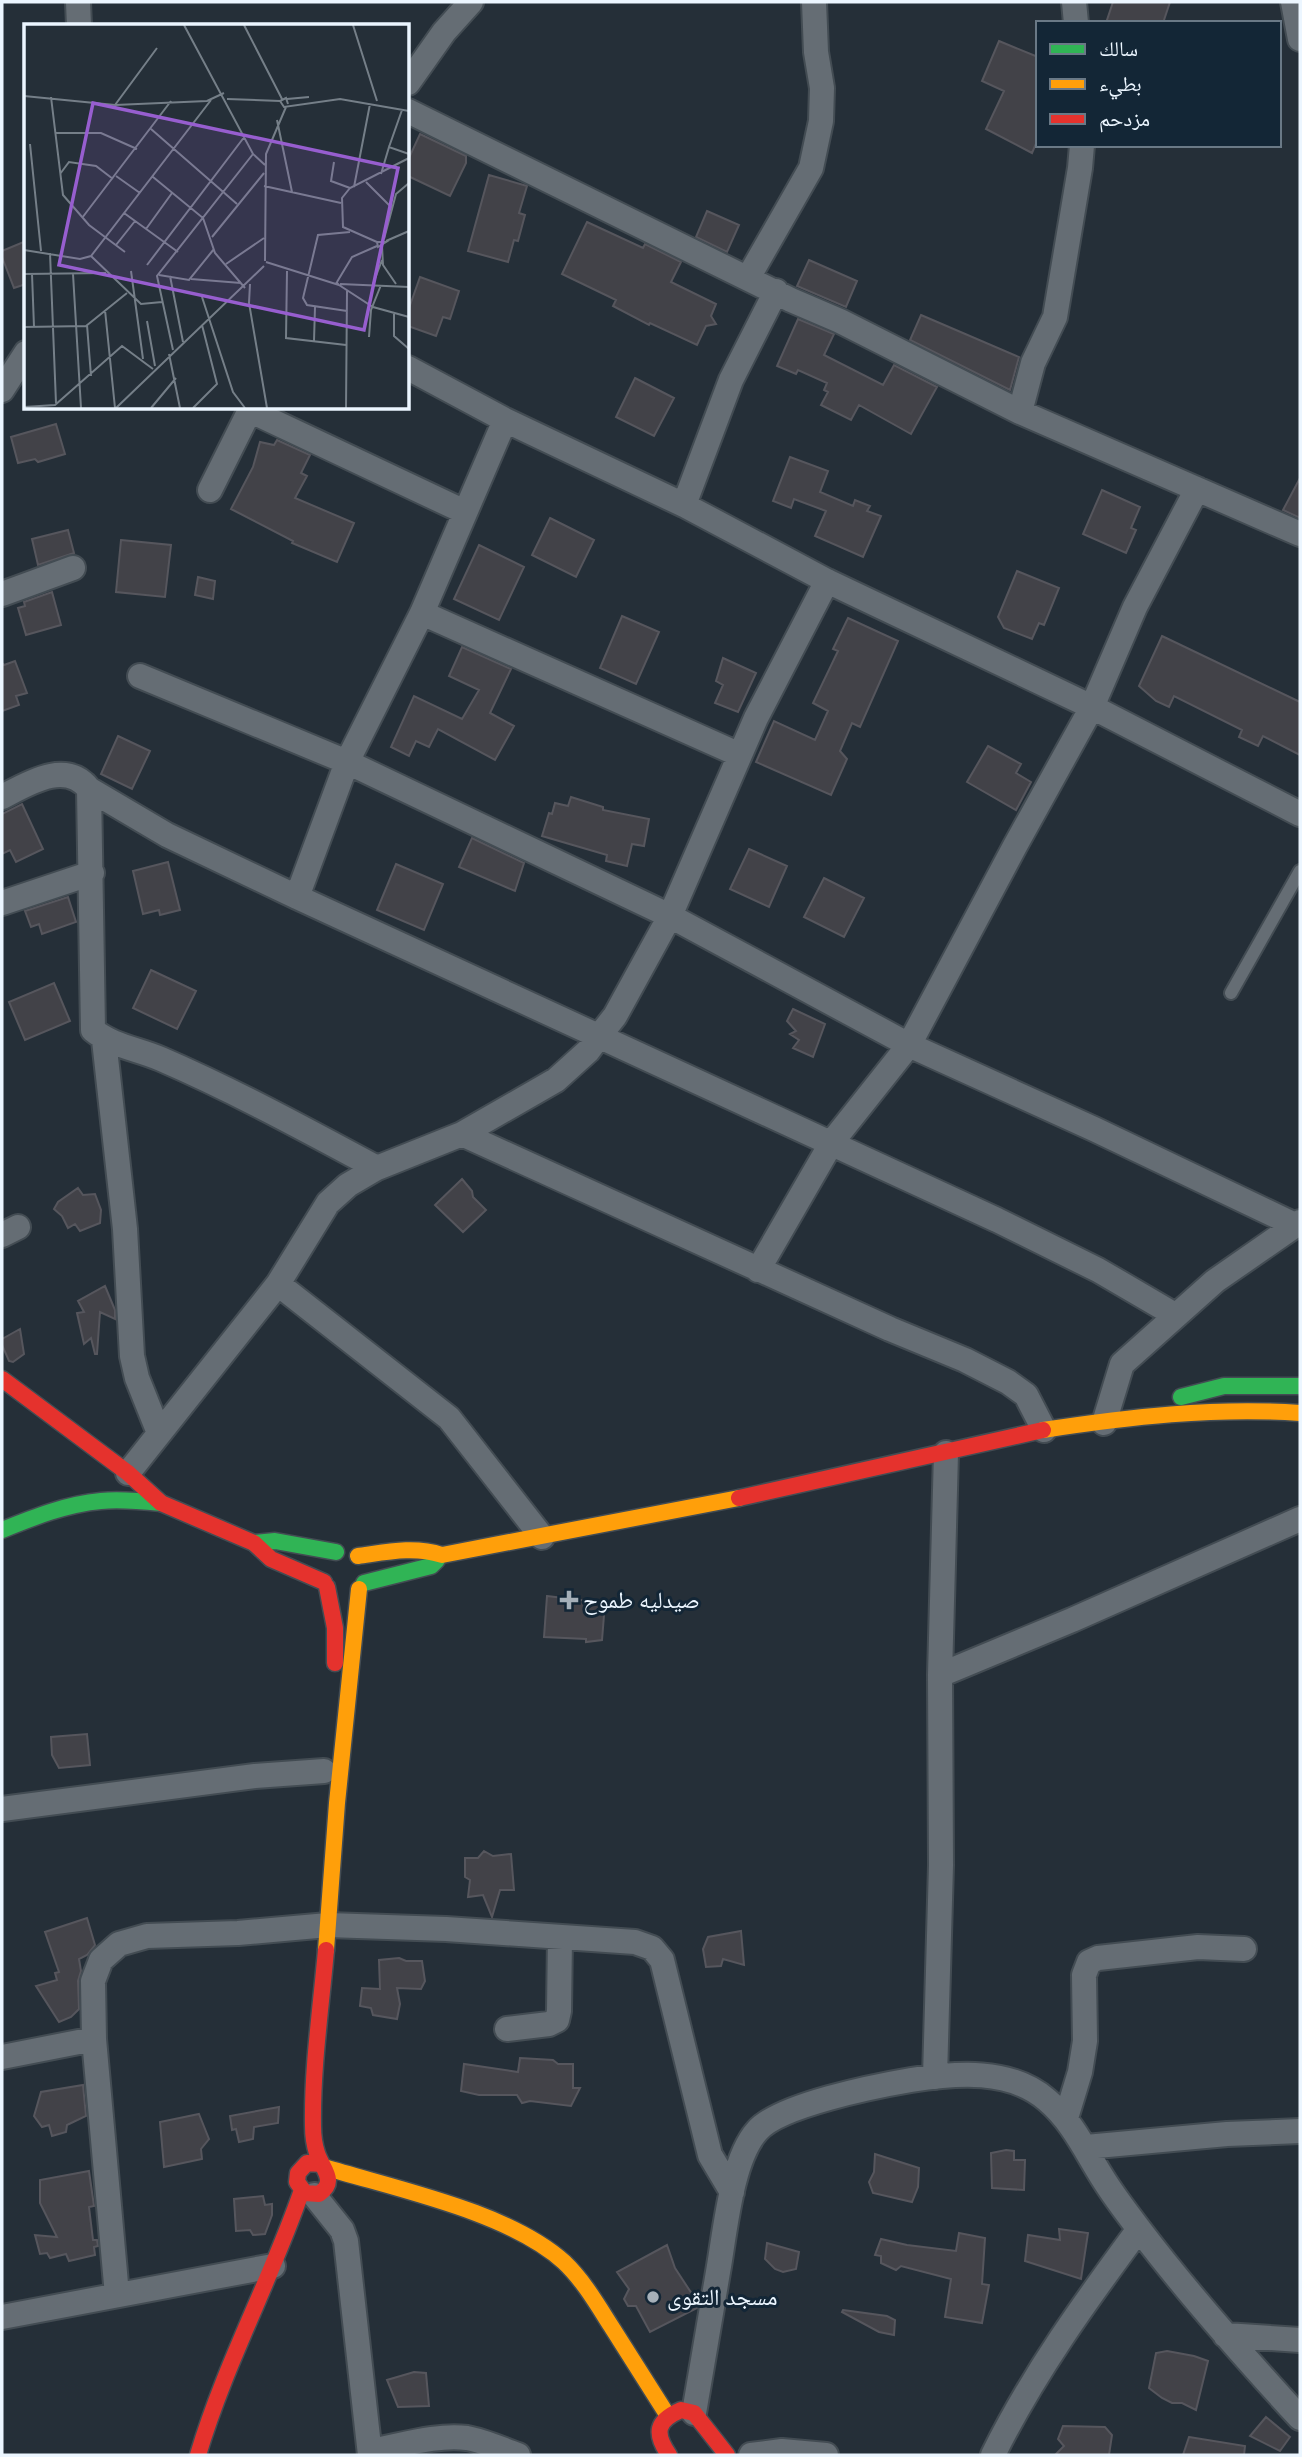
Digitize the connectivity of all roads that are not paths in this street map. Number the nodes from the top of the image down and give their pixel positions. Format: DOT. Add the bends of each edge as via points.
graph roads {
  1 [pos="78,2"];
  2 [pos="471,2"];
  3 [pos="814,2"];
  4 [pos="1074,2"];
  5 [pos="1293,2"];
  6 [pos="1076,21"];
  7 [pos="79,24"];
  8 [pos="1300,39"];
  9 [pos="410,80"];
  10 [pos="410,112"];
  11 [pos="1082,147"];
  12 [pos="748,278"];
  13 [pos="776,291"];
  14 [pos="24,355"];
  15 [pos="410,369"];
  16 [pos="5,375"];
  17 [pos="250,410"];
  18 [pos="252,410"];
  19 [pos="1020,412"];
  20 [pos="505,420"];
  21 [pos="1197,489"];
  22 [pos="210,490"];
  23 [pos="684,505"];
  24 [pos="465,512"];
  25 [pos="1300,534"];
  26 [pos="73,568"];
  27 [pos="827,581"];
  28 [pos="2,594"];
  29 [pos="422,613"];
  30 [pos="140,676"];
  31 [pos="1092,707"];
  32 [pos="740,755"];
  33 [pos="347,762"];
  34 [pos="89,789"];
  35 [pos="2,797"];
  36 [pos="1300,814"];
  37 [pos="1300,871"];
  38 [pos="92,873"];
  39 [pos="297,897"];
  40 [pos="2,903"];
  41 [pos="670,916"];
  42 [pos="1231,993"];
  43 [pos="600,1035"];
  44 [pos="104,1040"];
  45 [pos="909,1045"];
  46 [pos="462,1134"];
  47 [pos="832,1142"];
  48 [pos="377,1168"];
  49 [pos="1298,1223"];
  50 [pos="758,1270"];
  51 [pos="278,1283"];
  52 [pos="1175,1315"];
  53 [pos="2,1379"];
  54 [pos="1300,1386"];
  55 [pos="1300,1413"];
  56 [pos="1140,1417"];
  57 [pos="1104,1423"];
  58 [pos="1044,1430"];
  59 [pos="159,1433"];
  60 [pos="946,1453"];
  61 [pos="128,1473"];
  62 [pos="161,1503"];
  63 [pos="1300,1519"];
  64 [pos="2,1531"];
  65 [pos="542,1537"];
  66 [pos="254,1543"];
  67 [pos="337,1552"];
  68 [pos="442,1555"];
  69 [pos="358,1556"];
  70 [pos="325,1585"];
  71 [pos="362,1586"];
  72 [pos="333,1674"];
  73 [pos="940,1675"];
  74 [pos="323,1777"];
  75 [pos="2,1809"];
  76 [pos="319,1823"];
  77 [pos="315,1926"];
  78 [pos="560,1937"];
  79 [pos="1244,1949"];
  80 [pos="307,1979"];
  81 [pos="506,2029"];
  82 [pos="94,2039"];
  83 [pos="2,2057"];
  84 [pos="935,2077"];
  85 [pos="297,2108"];
  86 [pos="1066,2118"];
  87 [pos="1300,2131"];
  88 [pos="1086,2147"];
  89 [pos="294,2153"];
  90 [pos="323,2166"];
  91 [pos="314,2191"];
  92 [pos="732,2192"];
  93 [pos="402,2206"];
  94 [pos="489,2219"];
  95 [pos="1139,2229"];
  96 [pos="273,2266"];
  97 [pos="117,2295"];
  98 [pos="2,2318"];
  99 [pos="1225,2335"];
  100 [pos="1300,2340"];
  101 [pos="694,2413"];
  102 [pos="668,2416"];
  103 [pos="1300,2418"];
  104 [pos="370,2453"];
  105 [pos="198,2455"];
  106 [pos="518,2455"];
  107 [pos="669,2455"];
  108 [pos="727,2455"];
  109 [pos="751,2455"];
  110 [pos="827,2455"];
  111 [pos="993,2455"];
  1 -- 7 [label="street"];
  2 -- 9 [label="street" via="443,32"];
  3 -- 12 [label="street" via="822,99 811,168"];
  4 -- 6 [label="street"];
  5 -- 8 [label="street"];
  10 -- 12 [label="street"];
  11 -- 19 [label="street" via="1055,317 1033,363"];
  12 -- 13 [label="street"];
  13 -- 19 [label="street"];
  13 -- 23 [label="street" via="731,380"];
  14 -- 16 [label="street"];
  15 -- 20 [label="street"];
  17 -- 22 [label="street"];
  18 -- 24 [label="street"];
  19 -- 21 [label="street"];
  20 -- 23 [label="street"];
  20 -- 24 [label="street"];
  21 -- 25 [label="street"];
  21 -- 31 [label="street" via="1135,607"];
  23 -- 27 [label="street"];
  24 -- 29 [label="street"];
  26 -- 28 [label="street"];
  27 -- 31 [label="street"];
  27 -- 32 [label="street"];
  29 -- 32 [label="street"];
  29 -- 33 [label="street"];
  30 -- 33 [label="street"];
  31 -- 36 [label="street"];
  31 -- 45 [label="street"];
  32 -- 41 [label="street"];
  33 -- 39 [label="street"];
  33 -- 41 [label="street"];
  34 -- 35 [label="street" via="71,776 58,774"];
  34 -- 38 [label="street"];
  34 -- 39 [label="street" via="167,835"];
  37 -- 42 [label="lane"];
  38 -- 40 [label="street"];
  38 -- 44 [label="street" via="92,1019 93,1030"];
  39 -- 43 [label="street"];
  41 -- 43 [label="street"];
  41 -- 45 [label="street"];
  43 -- 46 [label="street" via="556,1080"];
  43 -- 47 [label="street"];
  44 -- 48 [label="street" via="161,1059"];
  44 -- 59 [label="street" via="125,1229 132,1356"];
  45 -- 47 [label="street"];
  45 -- 49 [label="street"];
  46 -- 48 [label="street"];
  46 -- 50 [label="street"];
  47 -- 50 [label="street"];
  47 -- 52 [label="street" via="1098,1270"];
  48 -- 51 [label="street" via="328,1203"];
  49 -- 52 [label="street" via="1215,1280"];
  50 -- 58 [label="street" via="1008,1382 1026,1395"];
  51 -- 59 [label="street"];
  51 -- 65 [label="street" via="449,1418"];
  52 -- 57 [label="street" via="1122,1364"];
  53 -- 61 [label="street"];
  54 -- 56 [label="street" via="1263,1384 1194,1391"];
  55 -- 56 [label="street" via="1259,1410"];
  56 -- 57 [label="street"];
  57 -- 58 [label="street"];
  58 -- 60 [label="street"];
  59 -- 61 [label="street"];
  60 -- 65 [label="street"];
  60 -- 73 [label="street"];
  61 -- 62 [label="street"];
  62 -- 64 [label="street" via="115,1500 69,1507"];
  62 -- 66 [label="street"];
  63 -- 73 [label="street"];
  65 -- 68 [label="street"];
  66 -- 67 [label="street" via="275,1541"];
  66 -- 70 [label="street" via="271,1559"];
  67 -- 69 [label="street"];
  67 -- 70 [label="street" via="325,1561"];
  68 -- 69 [label="street" via="405,1550"];
  68 -- 71 [label="street" via="431,1566"];
  69 -- 71 [label="street" via="366,1569"];
  70 -- 71 [label="street" via="346,1596"];
  70 -- 72 [label="street" via="335,1628"];
  71 -- 77 [label="street" via="337,1803"];
  73 -- 84 [label="street"];
  74 -- 75 [label="street" via="255,1776"];
  74 -- 76 [label="street"];
  77 -- 78 [label="street"];
  77 -- 82 [label="street" via="147,1936 119,1944 101,1960 93,1981"];
  77 -- 90 [label="street" via="313,2108 315,2147"];
  78 -- 81 [label="street" via="557,2020"];
  78 -- 92 [label="street" via="635,1942 657,1952 710,2155"];
  79 -- 86 [label="street" via="1198,1947 1089,1962 1084,1975 1085,2041"];
  80 -- 85 [label="street"];
  82 -- 83 [label="street"];
  82 -- 97 [label="street"];
  84 -- 86 [label="street" via="979,2074 1026,2085"];
  84 -- 92 [label="street" via="776,2116 757,2130"];
  86 -- 88 [label="street"];
  87 -- 88 [label="street"];
  88 -- 95 [label="street"];
  89 -- 91 [label="street"];
  90 -- 91 [label="street" via="328,2184"];
  90 -- 91 [label="street" via="307,2163 300,2169"];
  90 -- 94 [label="street"];
  91 -- 96 [label="street" via="291,2224"];
  91 -- 104 [label="street" via="346,2241"];
  92 -- 101 [label="street"];
  93 -- 94 [label="street"];
  94 -- 102 [label="street" via="542,2244 566,2264"];
  95 -- 99 [label="street"];
  95 -- 111 [label="street" via="1055,2346"];
  96 -- 97 [label="street"];
  96 -- 105 [label="street" via="226,2371"];
  97 -- 98 [label="street"];
  99 -- 100 [label="street"];
  99 -- 103 [label="street"];
  101 -- 102 [label="street" via="681,2410"];
  101 -- 108 [label="street"];
  102 -- 107 [label="street" via="661,2423 658,2439"];
  104 -- 106 [label="street" via="440,2438 464,2438"];
  109 -- 110 [label="street" via="782,2451"];
}
